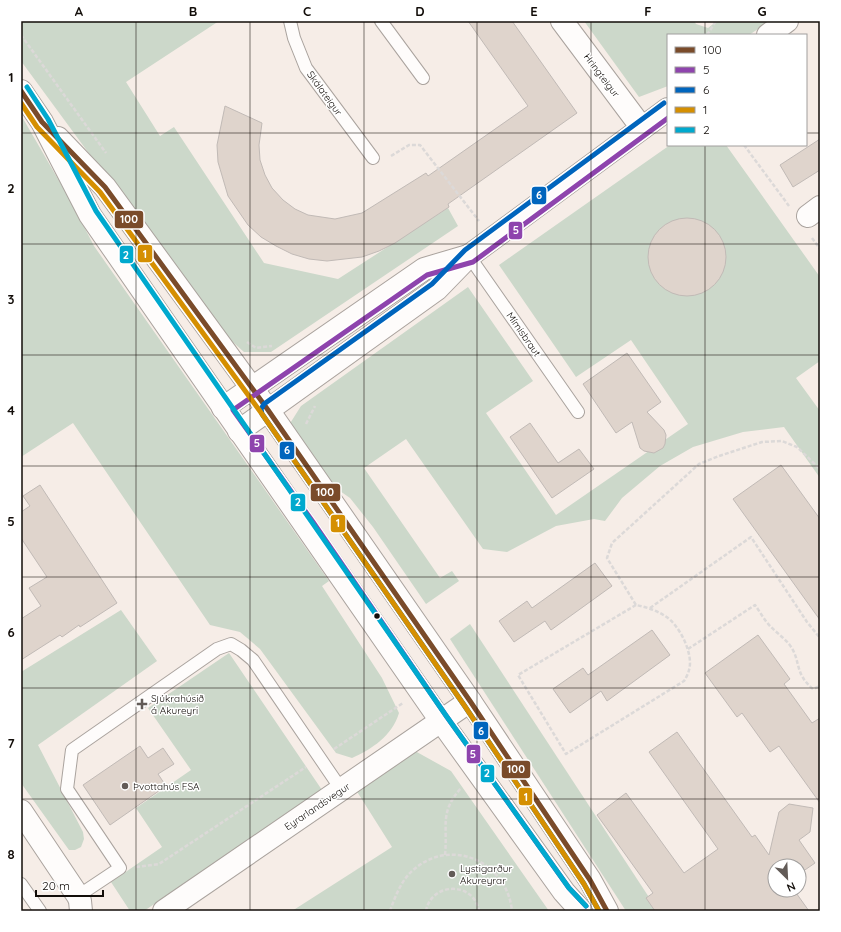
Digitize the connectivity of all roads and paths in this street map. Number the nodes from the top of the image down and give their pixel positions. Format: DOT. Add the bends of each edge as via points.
graph roads {
  1 [pos="290,21"];
  2 [pos="381,21"];
  3 [pos="562,21"];
  4 [pos="716,21"];
  5 [pos="787,21"];
  6 [pos="708,34"];
  7 [pos="769,34"];
  8 [pos="423,78"];
  9 [pos="21,91"];
  10 [pos="667,110"];
  11 [pos="42,122"];
  12 [pos="642,128"];
  13 [pos="745,146"];
  14 [pos="373,158"];
  15 [pos="806,210"];
  16 [pos="493,239"];
  17 [pos="469,256"];
  18 [pos="252,388"];
  19 [pos="223,408"];
  20 [pos="268,410"];
  21 [pos="578,412"];
  22 [pos="239,431"];
  23 [pos="820,468"];
  24 [pos="636,605"];
  25 [pos="650,608"];
  26 [pos="820,638"];
  27 [pos="688,649"];
  28 [pos="820,686"];
  29 [pos="421,691"];
  30 [pos="470,701"];
  31 [pos="441,721"];
  32 [pos="320,758"];
  33 [pos="462,788"];
  34 [pos="341,789"];
  35 [pos="21,810"];
  36 [pos="446,855"];
  37 [pos="120,868"];
  38 [pos="21,884"];
  39 [pos="80,904"];
  40 [pos="40,911"];
  41 [pos="164,911"];
  42 [pos="390,911"];
  43 [pos="426,911"];
  44 [pos="479,911"];
  45 [pos="512,911"];
  46 [pos="581,911"];
  47 [pos="607,911"];
  1 -- 14 [label="lane, Skálateigur" via="306,68"];
  2 -- 8 [label="lane"];
  3 -- 12 [label="street, Hringteigur"];
  4 -- 6 [label="path"];
  5 -- 7 [label="street"];
  9 -- 11 [label="street"];
  10 -- 12 [label="street"];
  11 -- 18 [label="street" via="105,187"];
  11 -- 19 [label="street" via="90,215"];
  12 -- 16 [label="street"];
  13 -- 15 [label="path"];
  14 -- 16 [label="path" via="383,161 409,145 420,145"];
  16 -- 17 [label="street"];
  17 -- 18 [label="street" via="424,269"];
  17 -- 20 [label="street" via="437,289"];
  17 -- 21 [label="lane, Mímisbraut"];
  18 -- 19 [label="street"];
  18 -- 20 [label="street"];
  19 -- 22 [label="street"];
  20 -- 22 [label="street"];
  20 -- 30 [label="street"];
  22 -- 29 [label="street"];
  23 -- 24 [label="path" via="797,447 782,441 762,442 699,464 612,542 607,558"];
  24 -- 25 [label="path"];
  24 -- 27 [label="path" via="518,675 566,754 684,681 690,669"];
  25 -- 26 [label="path" via="751,537 806,622"];
  25 -- 27 [label="path" via="666,616"];
  27 -- 28 [label="path" via="755,605 770,626 789,644 796,657 799,674 805,682 813,689"];
  29 -- 31 [label="street"];
  29 -- 32 [label="path"];
  30 -- 31 [label="street, Eyrarlandsvegur"];
  30 -- 47 [label="street" via="590,880"];
  31 -- 34 [label="street, Eyrarlandsvegur"];
  31 -- 46 [label="street" via="564,892"];
  32 -- 34 [label="lane"];
  32 -- 37 [label="path" via="159,864"];
  32 -- 37 [label="lane" via="253,660 231,644 217,649 72,750 67,788"];
  33 -- 36 [label="path" via="451,800 445,819"];
  34 -- 41 [label="street, Eyrarlandsvegur"];
  35 -- 39 [label="street"];
  36 -- 42 [label="path" via="433,858 411,872 397,892"];
  36 -- 45 [label="path" via="472,858 494,871 507,890"];
  37 -- 39 [label="lane"];
  38 -- 40 [label="lane"];
  43 -- 44 [label="path" via="432,897 440,891 458,888 474,898"];
}
